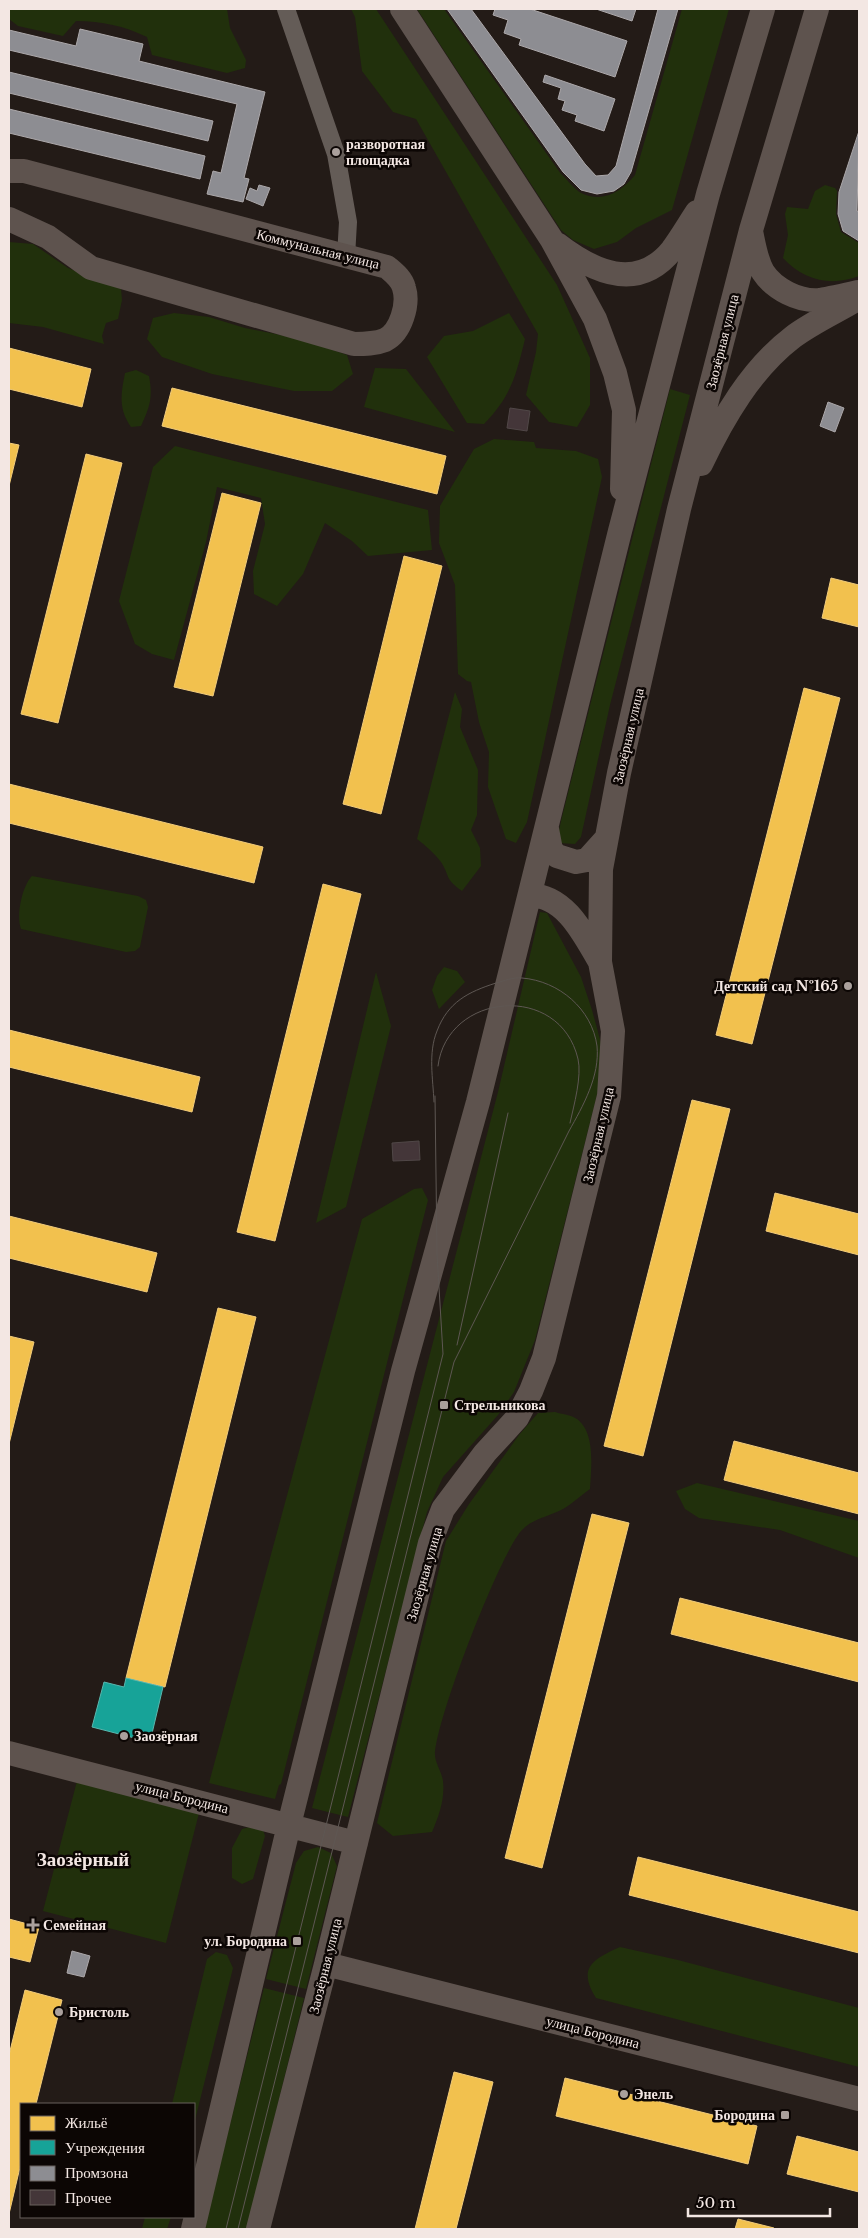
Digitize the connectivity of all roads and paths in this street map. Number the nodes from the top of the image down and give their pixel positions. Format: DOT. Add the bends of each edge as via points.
graph roads {
  1 [pos="286,9"];
  2 [pos="402,9"];
  3 [pos="763,9"];
  4 [pos="817,9"];
  5 [pos="9,170"];
  6 [pos="708,194"];
  7 [pos="9,219"];
  8 [pos="751,230"];
  9 [pos="552,240"];
  10 [pos="346,256"];
  11 [pos="859,292"];
  12 [pos="859,298"];
  13 [pos="680,509"];
  14 [pos="620,531"];
  15 [pos="546,829"];
  16 [pos="605,840"];
  17 [pos="530,895"];
  18 [pos="600,962"];
  19 [pos="9,1753"];
  20 [pos="289,1824"];
  21 [pos="356,1843"];
  22 [pos="326,1964"];
  23 [pos="859,2099"];
  24 [pos="193,2229"];
  25 [pos="258,2229"];
  1 -- 10 [label="street" via="336,154 348,222"];
  2 -- 9 [label="main road"];
  3 -- 6 [label="main road"];
  4 -- 8 [label="main road, Заозёрная улица"];
  5 -- 10 [label="main road, Коммунальная улица" via="24,171"];
  6 -- 9 [label="main road" via="671,252 650,269 626,275 601,272 580,262"];
  6 -- 14 [label="main road"];
  7 -- 10 [label="main road, Коммунальная улица" via="48,237 91,268 354,344 373,344 386,339 394,333 401,319 406,298 404,287 387,267"];
  8 -- 11 [label="main road" via="756,256 764,272 780,289 795,296 818,300"];
  8 -- 13 [label="main road, Заозёрная улица"];
  9 -- 14 [label="main road" via="595,319 615,373 624,410"];
  12 -- 13 [label="main road" via="793,337 761,367 711,443"];
  13 -- 16 [label="main road, Заозёрная улица"];
  14 -- 15 [label="main road"];
  15 -- 16 [label="main road" via="551,850 556,856 576,862 587,860"];
  15 -- 17 [label="main road"];
  16 -- 18 [label="main road, Заозёрная улица" via="601,869"];
  17 -- 18 [label="main road" via="540,895 558,904 584,935"];
  17 -- 20 [label="main road" via="478,1102 403,1372"];
  18 -- 21 [label="main road, Заозёрная улица" via="613,1031 609,1096 544,1358 517,1418 459,1487 440,1518 430,1543"];
  19 -- 20 [label="main road, улица Бородина"];
  20 -- 21 [label="main road, улица Бородина"];
  20 -- 24 [label="main road"];
  21 -- 22 [label="main road, Заозёрная улица"];
  22 -- 23 [label="main road, улица Бородина"];
  22 -- 25 [label="main road, Заозёрная улица"];
}
